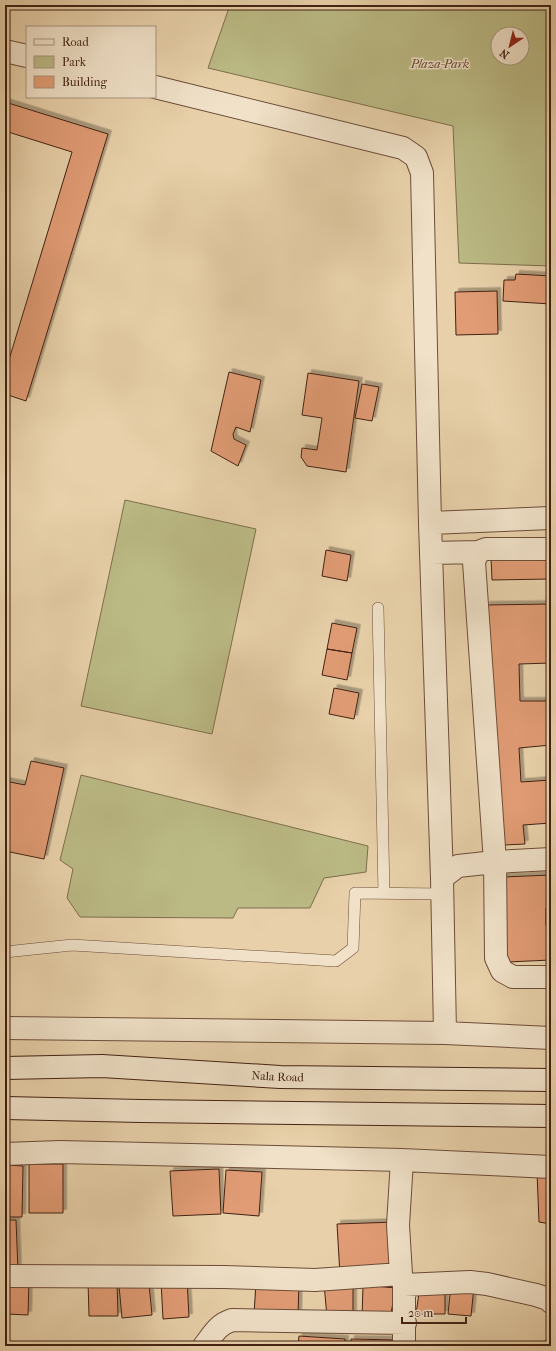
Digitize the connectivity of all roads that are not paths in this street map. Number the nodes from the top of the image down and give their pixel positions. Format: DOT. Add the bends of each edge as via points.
graph roads {
  1 [pos="5,51"];
  2 [pos="26,56"];
  3 [pos="156,87"];
  4 [pos="551,518"];
  5 [pos="430,523"];
  6 [pos="551,549"];
  7 [pos="478,552"];
  8 [pos="431,553"];
  9 [pos="378,608"];
  10 [pos="551,859"];
  11 [pos="495,862"];
  12 [pos="443,886"];
  13 [pos="384,893"];
  14 [pos="5,952"];
  15 [pos="551,977"];
  16 [pos="5,1028"];
  17 [pos="445,1033"];
  18 [pos="551,1038"];
  19 [pos="5,1068"];
  20 [pos="551,1080"];
  21 [pos="5,1108"];
  22 [pos="551,1116"];
  23 [pos="5,1154"];
  24 [pos="402,1160"];
  25 [pos="551,1167"];
  26 [pos="5,1276"];
  27 [pos="402,1279"];
  28 [pos="551,1302"];
  29 [pos="405,1322"];
  30 [pos="204,1346"];
  31 [pos="404,1346"];
  1 -- 2 [label="street"];
  3 -- 5 [label="street" via="403,148 416,158 422,173 424,203"];
  4 -- 5 [label="street"];
  5 -- 8 [label="street"];
  6 -- 7 [label="street"];
  7 -- 8 [label="street"];
  7 -- 11 [label="street" via="474,562"];
  8 -- 12 [label="street"];
  9 -- 13 [label="lane"];
  10 -- 11 [label="street"];
  11 -- 12 [label="street" via="458,866"];
  11 -- 15 [label="street" via="496,958 502,971 513,977"];
  12 -- 13 [label="lane"];
  12 -- 17 [label="street"];
  13 -- 14 [label="lane" via="355,893 353,948 336,961 72,945"];
  16 -- 17 [label="street"];
  17 -- 18 [label="street"];
  19 -- 20 [label="street, Nala Road" via="102,1066 280,1077"];
  21 -- 22 [label="street"];
  23 -- 24 [label="street" via="60,1152"];
  24 -- 25 [label="street"];
  24 -- 27 [label="street" via="398,1225"];
  26 -- 27 [label="street"];
  27 -- 28 [label="street" via="487,1284 536,1295"];
  27 -- 29 [label="street"];
  29 -- 30 [label="street" via="232,1320 218,1327"];
  29 -- 31 [label="street"];
}
